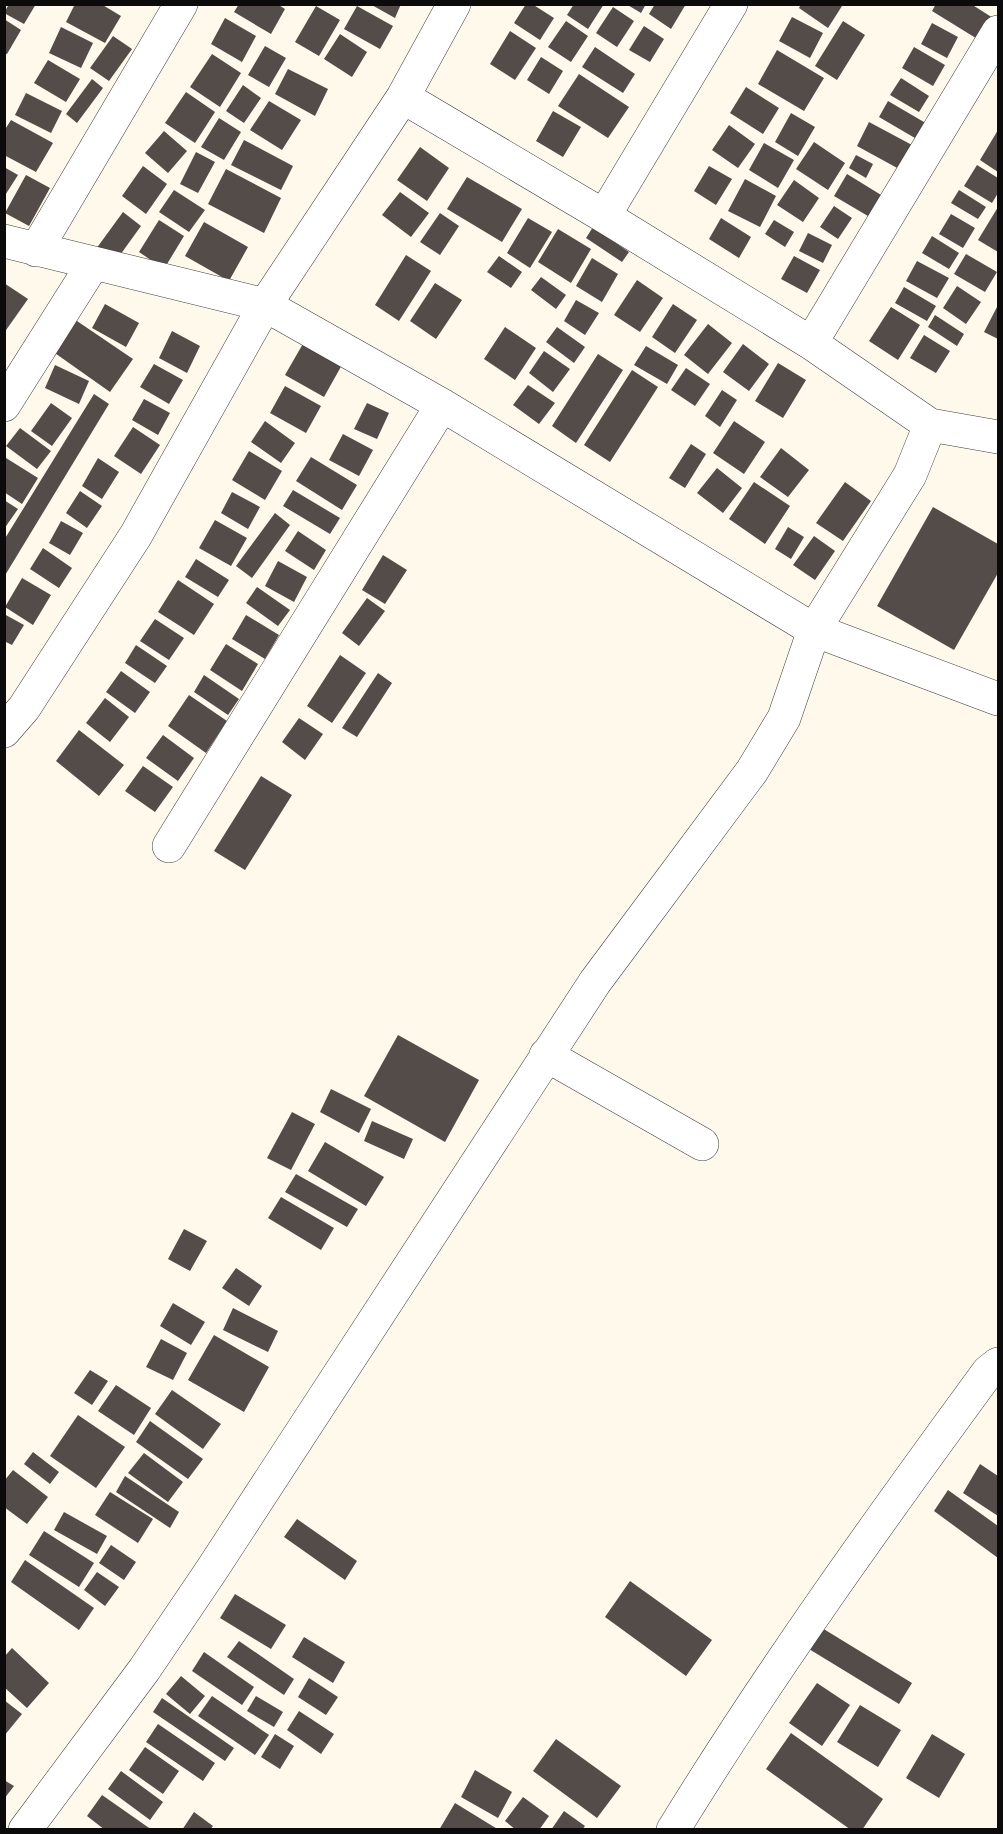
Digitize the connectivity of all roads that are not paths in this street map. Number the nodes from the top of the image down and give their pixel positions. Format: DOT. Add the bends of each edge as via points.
graph roads {
  1 [pos="181,4"];
  2 [pos="454,4"];
  3 [pos="731,4"];
  4 [pos="999,32"];
  5 [pos="403,97"];
  6 [pos="604,216"];
  7 [pos="4,241"];
  8 [pos="36,250"];
  9 [pos="93,264"];
  10 [pos="265,305"];
  11 [pos="811,343"];
  12 [pos="4,405"];
  13 [pos="442,405"];
  14 [pos="930,425"];
  15 [pos="999,437"];
  16 [pos="814,630"];
  17 [pos="999,699"];
  18 [pos="4,731"];
  19 [pos="169,846"];
  20 [pos="546,1055"];
  21 [pos="702,1144"];
  22 [pos="999,1364"];
  23 [pos="26,1830"];
  24 [pos="673,1830"];
  1 -- 8 [label="street"];
  2 -- 5 [label="street"];
  3 -- 6 [label="street"];
  4 -- 11 [label="street"];
  5 -- 6 [label="street"];
  5 -- 10 [label="street"];
  6 -- 11 [label="street"];
  7 -- 8 [label="street"];
  8 -- 9 [label="street"];
  9 -- 10 [label="street"];
  9 -- 12 [label="street"];
  10 -- 13 [label="street"];
  10 -- 18 [label="street" via="136,535 24,708"];
  11 -- 14 [label="street"];
  13 -- 16 [label="street"];
  13 -- 19 [label="street"];
  14 -- 15 [label="street"];
  14 -- 16 [label="street" via="910,475"];
  16 -- 17 [label="street"];
  16 -- 20 [label="street" via="784,718 752,771 627,937"];
  20 -- 21 [label="street"];
  20 -- 23 [label="street" via="211,1571 144,1670"];
  22 -- 24 [label="street" via="988,1372 851,1560 737,1726"];
}
